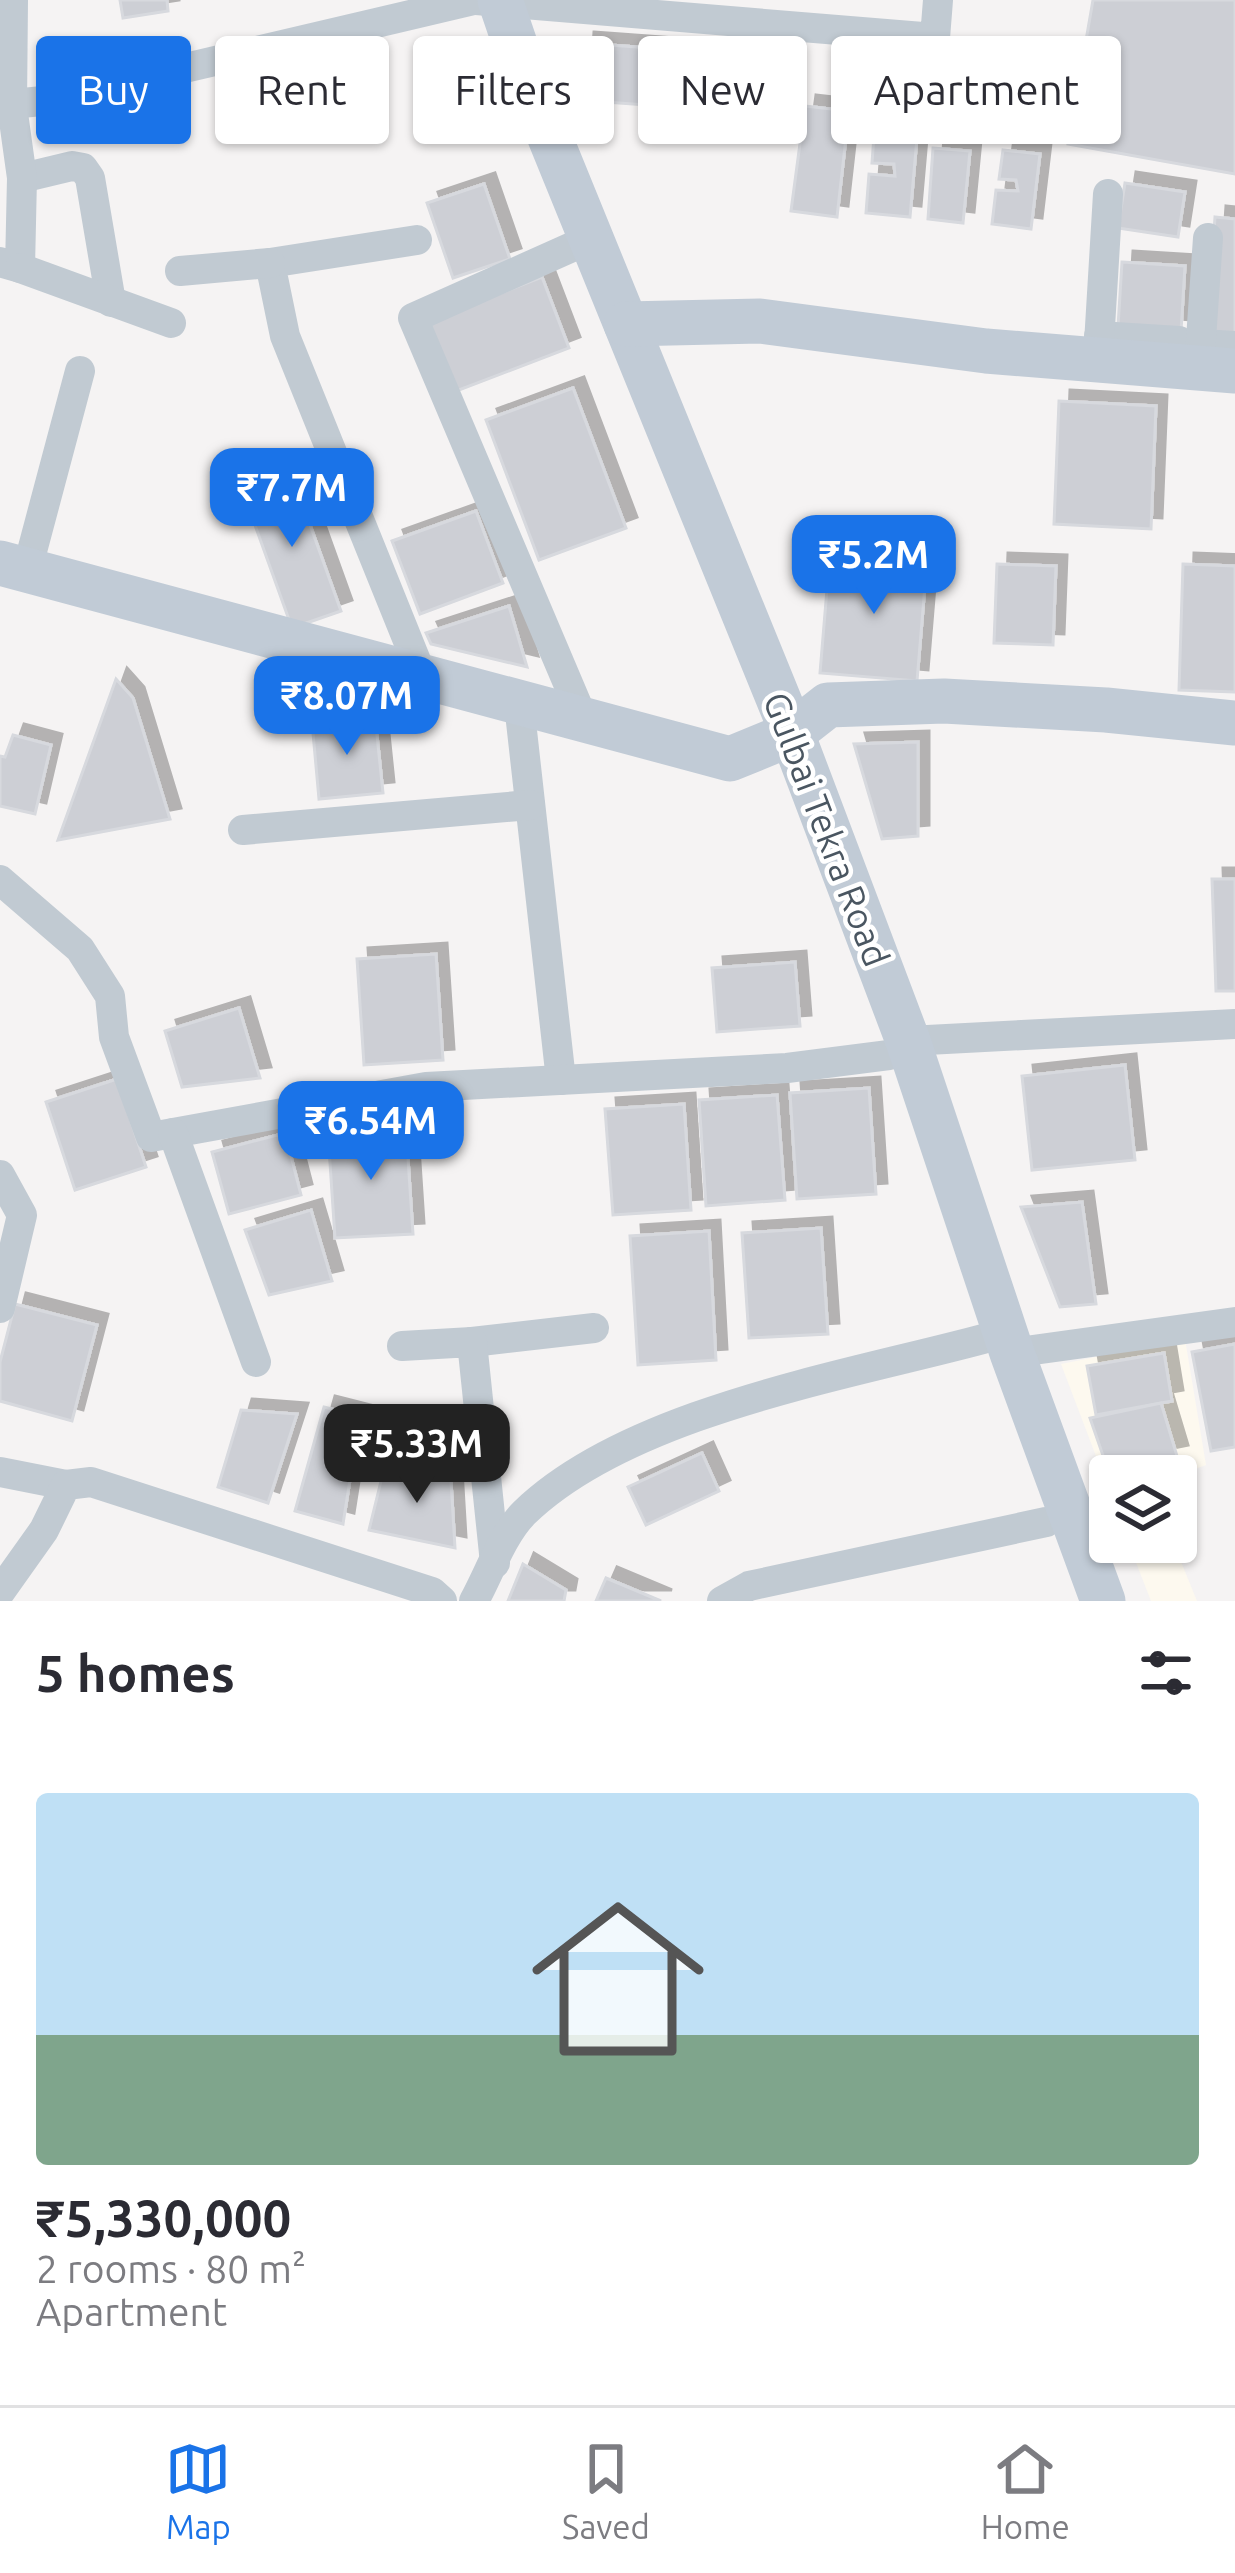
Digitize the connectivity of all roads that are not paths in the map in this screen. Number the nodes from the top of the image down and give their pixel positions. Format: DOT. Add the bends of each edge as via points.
graph roads {
  1 [pos="14,0"];
  2 [pos="938,0"];
  3 [pos="485,1"];
  4 [pos="6,106"];
  5 [pos="22,178"];
  6 [pos="1108,194"];
  7 [pos="1208,238"];
  8 [pos="417,240"];
  9 [pos="572,247"];
  10 [pos="270,263"];
  11 [pos="10,265"];
  12 [pos="180,271"];
  13 [pos="111,302"];
  14 [pos="171,323"];
  15 [pos="626,324"];
  16 [pos="1098,348"];
  17 [pos="1210,354"];
  18 [pos="80,371"];
  19 [pos="14,567"];
  20 [pos="423,678"];
  21 [pos="519,704"];
  22 [pos="584,721"];
  23 [pos="1235,724"];
  24 [pos="778,740"];
  25 [pos="530,805"];
  26 [pos="243,830"];
  27 [pos="0,880"];
  28 [pos="1235,1024"];
  29 [pos="898,1048"];
  30 [pos="561,1079"];
  31 [pos="172,1133"];
  32 [pos="0,1175"];
  33 [pos="0,1308"];
  34 [pos="1235,1322"];
  35 [pos="594,1328"];
  36 [pos="472,1342"];
  37 [pos="402,1346"];
  38 [pos="998,1346"];
  39 [pos="256,1362"];
  40 [pos="0,1472"];
  41 [pos="65,1485"];
  42 [pos="1046,1522"];
  43 [pos="495,1563"];
  44 [pos="0,1592"];
  45 [pos="442,1601"];
  46 [pos="474,1601"];
  47 [pos="722,1601"];
  48 [pos="1074,1601"];
  49 [pos="1103,1601"];
  1 -- 4 [label="street"];
  2 -- 3 [label="street" via="935,38"];
  3 -- 4 [label="street" via="185,68 147,91"];
  3 -- 9 [label="main road, Gulbai Tekra Road"];
  3 -- 15 [label="main road, Gulbai Tekra Road" via="531,91"];
  4 -- 5 [label="street"];
  5 -- 11 [label="street"];
  5 -- 13 [label="street" via="83,168"];
  6 -- 16 [label="street"];
  7 -- 17 [label="street"];
  8 -- 10 [label="street"];
  9 -- 22 [label="street" via="413,318"];
  9 -- 24 [label="main road, Gulbai Tekra Road"];
  10 -- 12 [label="street"];
  10 -- 20 [label="street" via="285,336"];
  11 -- 13 [label="street"];
  13 -- 14 [label="street"];
  15 -- 16 [label="main road" via="760,321 986,351"];
  15 -- 24 [label="main road, Gulbai Tekra Road"];
  16 -- 17 [label="main road"];
  18 -- 19 [label="street"];
  19 -- 20 [label="main road"];
  20 -- 21 [label="main road"];
  21 -- 22 [label="main road"];
  21 -- 25 [label="street"];
  22 -- 24 [label="main road" via="730,759"];
  23 -- 24 [label="main road" via="944,701 828,705"];
  24 -- 29 [label="main road, Gulbai Tekra Road"];
  25 -- 26 [label="street"];
  25 -- 30 [label="street"];
  27 -- 31 [label="street" via="80,949 110,997 114,1036 151,1137"];
  28 -- 29 [label="street"];
  29 -- 30 [label="street" via="787,1068"];
  29 -- 38 [label="main road, Gulbai Tekra Road"];
  30 -- 31 [label="street" via="426,1087"];
  31 -- 39 [label="street"];
  32 -- 33 [label="street" via="22,1215"];
  34 -- 38 [label="street"];
  35 -- 36 [label="street"];
  36 -- 37 [label="street"];
  36 -- 43 [label="street"];
  38 -- 42 [label="main road, Gulbai Tekra Road"];
  38 -- 43 [label="street" via="690,1418 575,1472 520,1516"];
  38 -- 49 [label="main road, Gulbai Tekra Road"];
  40 -- 41 [label="street"];
  41 -- 44 [label="street"];
  41 -- 45 [label="street" via="91,1482"];
  42 -- 47 [label="street" via="749,1586"];
  42 -- 48 [label="main road, Gulbai Tekra Road"];
  43 -- 46 [label="street"];
}
